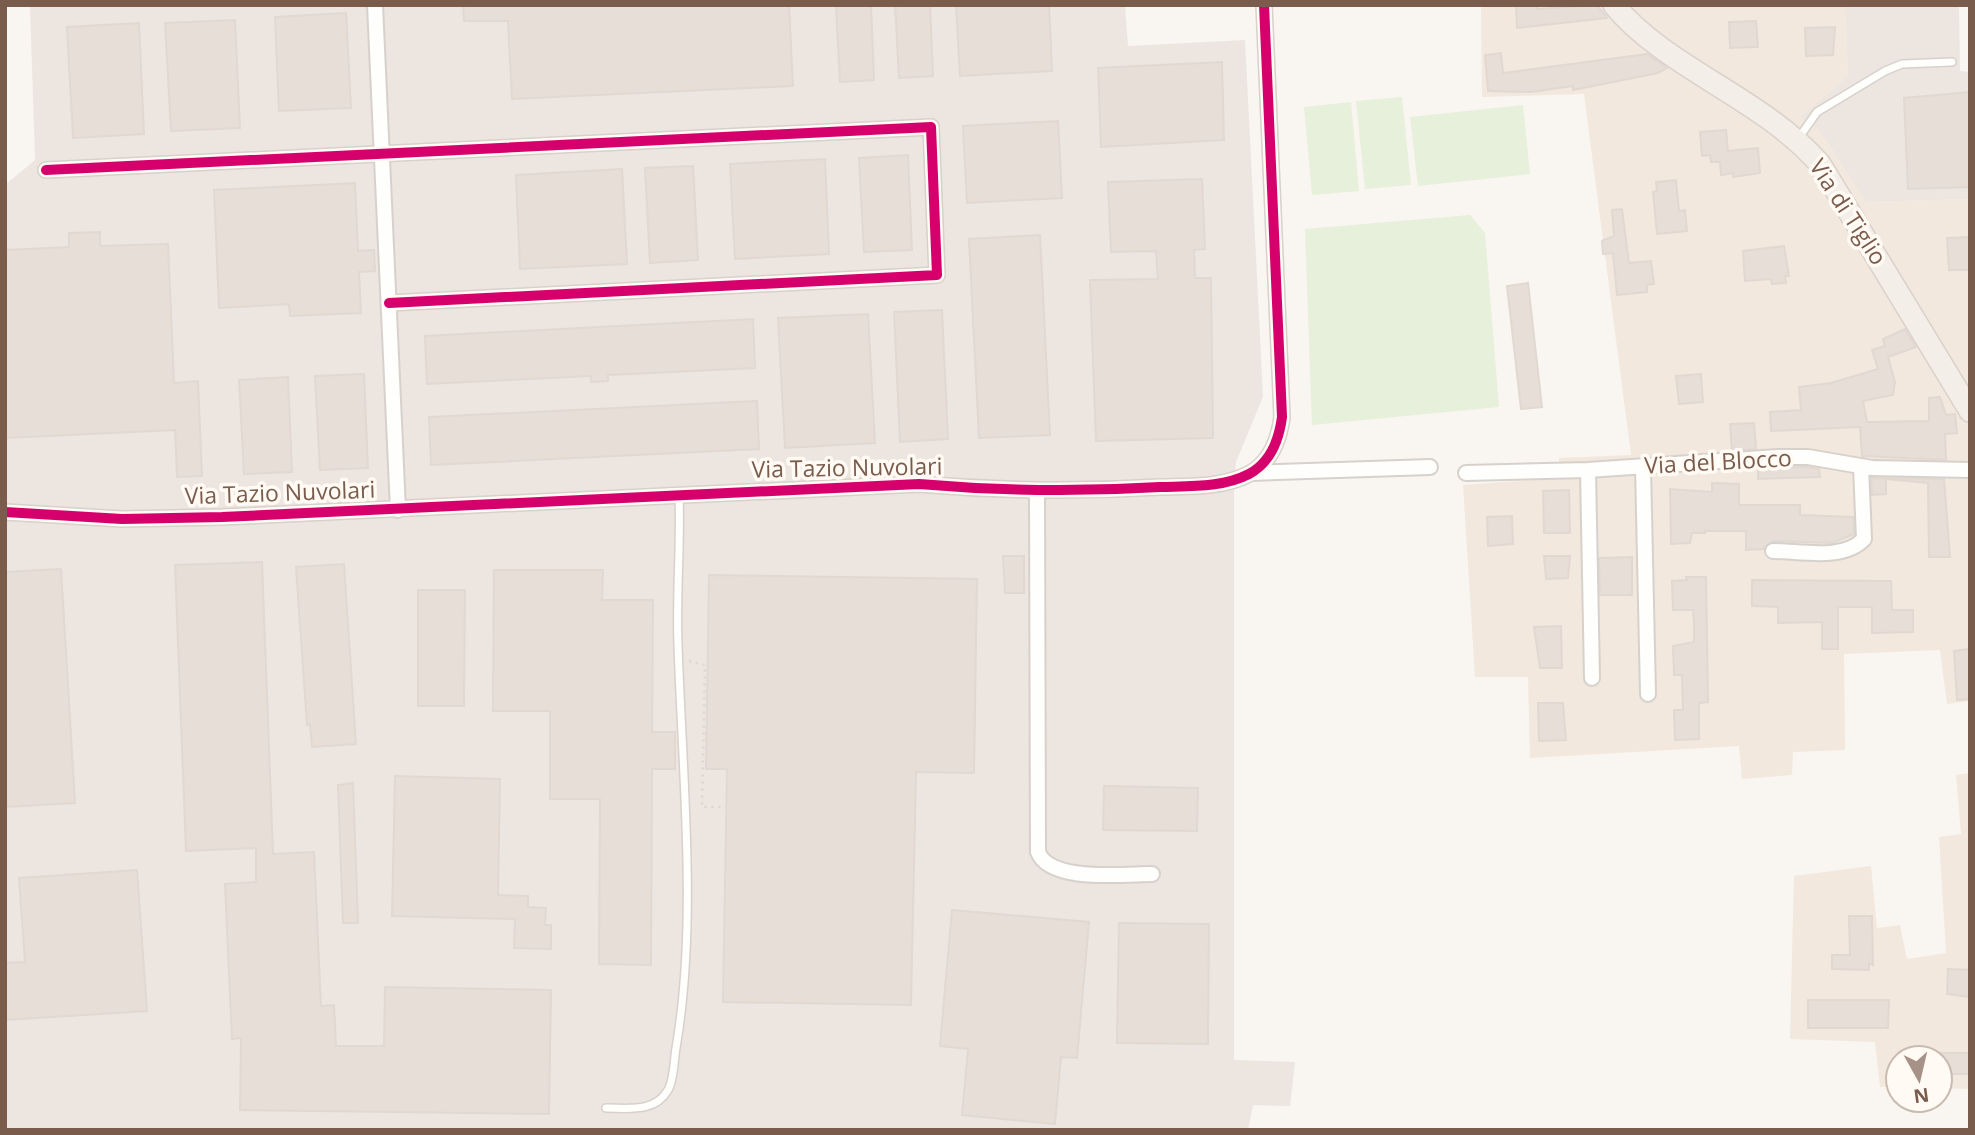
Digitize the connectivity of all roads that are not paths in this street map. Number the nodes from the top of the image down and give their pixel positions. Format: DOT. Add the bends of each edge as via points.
graph roads {
  1 [pos="374,5"];
  2 [pos="1264,5"];
  3 [pos="1614,5"];
  4 [pos="1952,62"];
  5 [pos="1798,139"];
  6 [pos="382,153"];
  7 [pos="46,170"];
  8 [pos="389,303"];
  9 [pos="1970,411"];
  10 [pos="1861,466"];
  11 [pos="1430,467"];
  12 [pos="1643,467"];
  13 [pos="1588,470"];
  14 [pos="1970,470"];
  15 [pos="1251,473"];
  16 [pos="1466,473"];
  17 [pos="1037,492"];
  18 [pos="679,495"];
  19 [pos="398,510"];
  20 [pos="5,512"];
  21 [pos="1773,551"];
  22 [pos="1592,678"];
  23 [pos="1648,694"];
  24 [pos="1152,874"];
  25 [pos="606,1108"];
  1 -- 6 [label="street"];
  2 -- 15 [label="street" via="1282,416 1272,452"];
  3 -- 5 [label="main road, Via di Tiglio" via="1668,51"];
  4 -- 5 [label="lane" via="1902,64 1885,72 1817,112"];
  5 -- 9 [label="main road, Via di Tiglio" via="1845,200"];
  6 -- 7 [label="street"];
  6 -- 8 [label="street"];
  6 -- 8 [label="street" via="931,127 937,275"];
  8 -- 19 [label="street"];
  10 -- 12 [label="street, Via del Blocco" via="1778,457"];
  10 -- 14 [label="street, Via del Blocco"];
  10 -- 21 [label="street" via="1864,539 1855,548"];
  11 -- 15 [label="street, Via Tazio Nuvolari"];
  12 -- 13 [label="street, Via del Blocco"];
  12 -- 23 [label="street"];
  13 -- 16 [label="street, Via del Blocco"];
  13 -- 22 [label="street"];
  15 -- 17 [label="street, Via Tazio Nuvolari" via="1213,484"];
  17 -- 18 [label="street, Via Tazio Nuvolari" via="919,484"];
  17 -- 24 [label="street" via="1038,852 1056,869 1083,874"];
  18 -- 19 [label="street, Via Tazio Nuvolari"];
  18 -- 25 [label="lane" via="685,883 681,1020 669,1089 656,1103 640,1108"];
  19 -- 20 [label="street, Via Tazio Nuvolari" via="122,519"];
}
